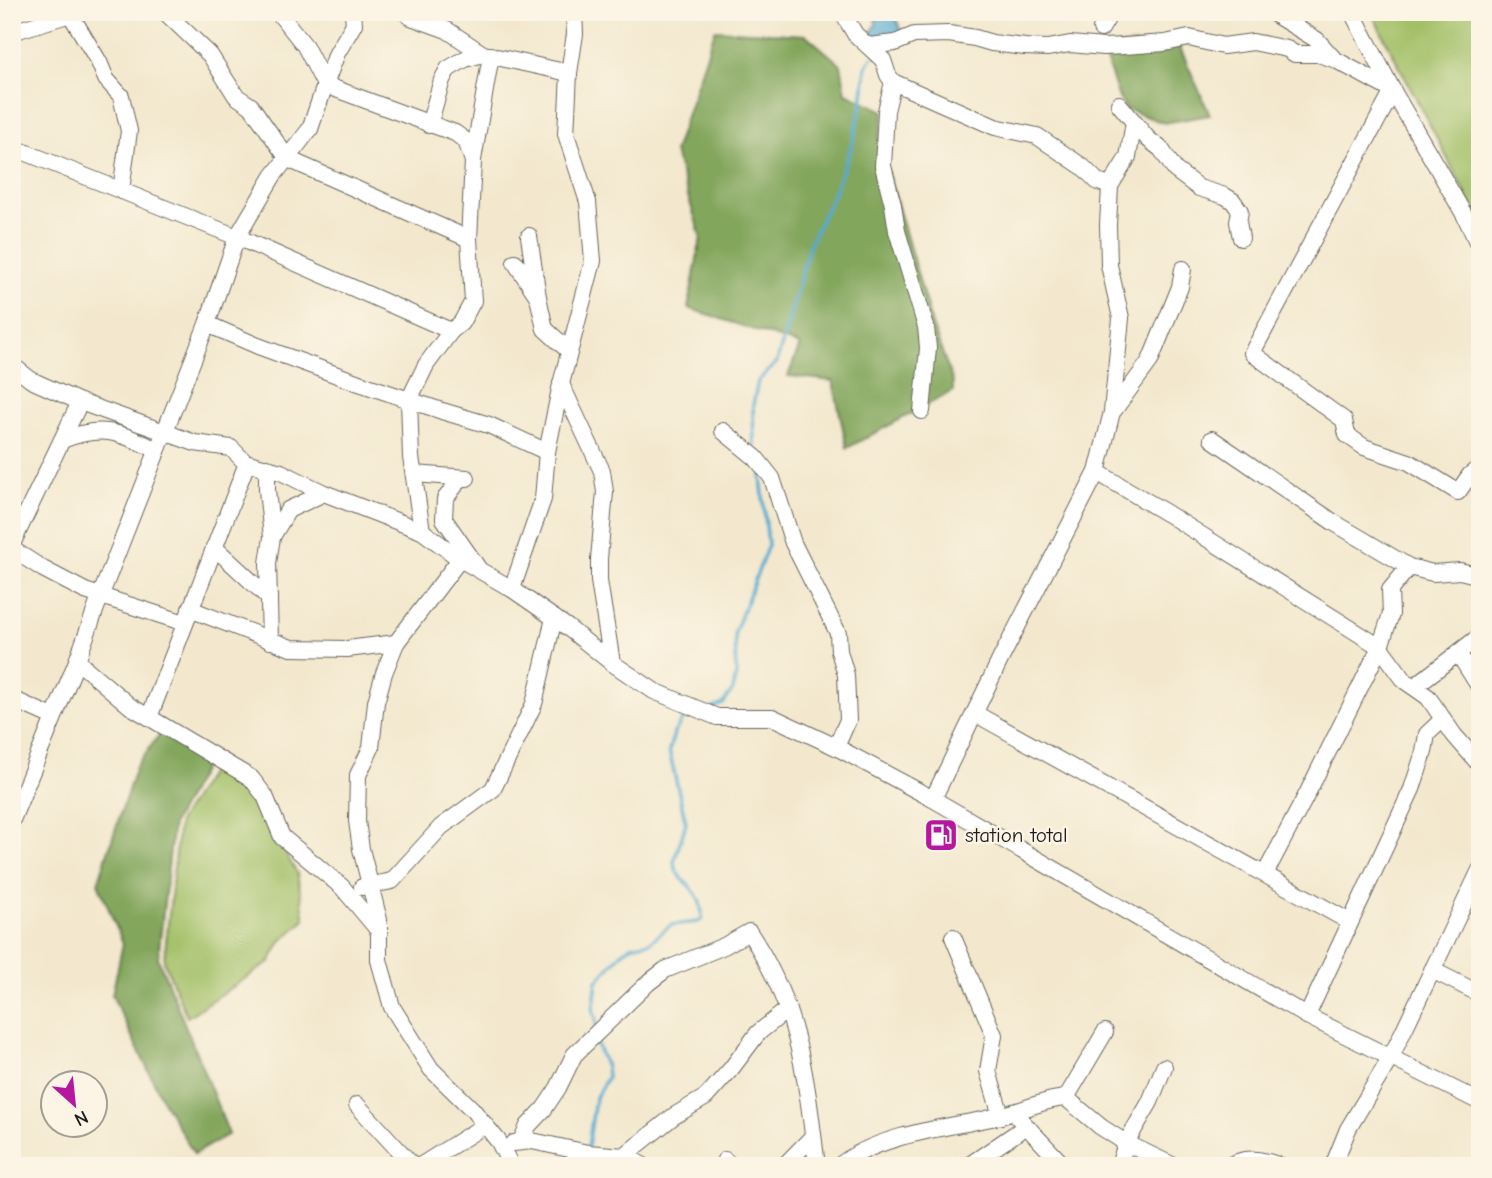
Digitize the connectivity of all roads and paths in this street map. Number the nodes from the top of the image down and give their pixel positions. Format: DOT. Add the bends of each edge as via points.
graph roads {
  1 [pos="165,12"];
  2 [pos="278,12"];
  3 [pos="353,12"];
  4 [pos="405,12"];
  5 [pos="574,12"];
  6 [pos="842,12"];
  7 [pos="1111,12"];
  8 [pos="1271,12"];
  9 [pos="1352,12"];
  10 [pos="72,13"];
  11 [pos="1101,29"];
  12 [pos="12,32"];
  13 [pos="868,46"];
  14 [pos="487,54"];
  15 [pos="1335,59"];
  16 [pos="569,73"];
  17 [pos="893,82"];
  18 [pos="325,85"];
  19 [pos="1393,91"];
  20 [pos="1119,104"];
  21 [pos="1134,122"];
  22 [pos="429,125"];
  23 [pos="12,147"];
  24 [pos="288,159"];
  25 [pos="473,161"];
  26 [pos="1110,186"];
  27 [pos="121,191"];
  28 [pos="529,236"];
  29 [pos="237,237"];
  30 [pos="1241,238"];
  31 [pos="469,239"];
  32 [pos="1480,248"];
  33 [pos="515,262"];
  34 [pos="1183,269"];
  35 [pos="538,297"];
  36 [pos="207,324"];
  37 [pos="451,331"];
  38 [pos="569,351"];
  39 [pos="12,365"];
  40 [pos="561,384"];
  41 [pos="409,400"];
  42 [pos="80,402"];
  43 [pos="922,411"];
  44 [pos="1112,412"];
  45 [pos="122,426"];
  46 [pos="723,431"];
  47 [pos="164,432"];
  48 [pos="1212,439"];
  49 [pos="62,440"];
  50 [pos="157,450"];
  51 [pos="547,452"];
  52 [pos="247,463"];
  53 [pos="1480,467"];
  54 [pos="274,469"];
  55 [pos="1097,472"];
  56 [pos="414,474"];
  57 [pos="416,492"];
  58 [pos="324,493"];
  59 [pos="444,519"];
  60 [pos="17,523"];
  61 [pos="422,531"];
  62 [pos="272,537"];
  63 [pos="12,546"];
  64 [pos="215,547"];
  65 [pos="460,559"];
  66 [pos="1409,567"];
  67 [pos="481,571"];
  68 [pos="1480,576"];
  69 [pos="512,589"];
  70 [pos="100,597"];
  71 [pos="269,598"];
  72 [pos="187,616"];
  73 [pos="554,618"];
  74 [pos="1480,636"];
  75 [pos="270,641"];
  76 [pos="396,643"];
  77 [pos="1380,647"];
  78 [pos="1458,653"];
  79 [pos="77,662"];
  80 [pos="612,663"];
  81 [pos="1415,687"];
  82 [pos="1480,688"];
  83 [pos="12,699"];
  84 [pos="976,714"];
  85 [pos="150,715"];
  86 [pos="53,717"];
  87 [pos="1443,719"];
  88 [pos="836,747"];
  89 [pos="1480,765"];
  90 [pos="933,799"];
  91 [pos="12,820"];
  92 [pos="1265,874"];
  93 [pos="1478,878"];
  94 [pos="370,887"];
  95 [pos="343,888"];
  96 [pos="1350,922"];
  97 [pos="379,931"];
  98 [pos="953,937"];
  99 [pos="1432,970"];
  100 [pos="1480,994"];
  101 [pos="788,1009"];
  102 [pos="1307,1016"];
  103 [pos="1105,1032"];
  104 [pos="1391,1057"];
  105 [pos="1164,1067"];
  106 [pos="1066,1098"];
  107 [pos="1480,1102"];
  108 [pos="357,1105"];
  109 [pos="1007,1114"];
  110 [pos="485,1125"];
  111 [pos="1025,1126"];
  112 [pos="813,1136"];
  113 [pos="521,1140"];
  114 [pos="1126,1143"];
  115 [pos="502,1148"];
  116 [pos="624,1156"];
  117 [pos="413,1166"];
  118 [pos="420,1166"];
  119 [pos="511,1166"];
  120 [pos="644,1166"];
  121 [pos="784,1166"];
  122 [pos="817,1166"];
  123 [pos="839,1166"];
  124 [pos="968,1166"];
  125 [pos="1064,1166"];
  126 [pos="1119,1166"];
  127 [pos="1174,1166"];
  128 [pos="1229,1166"];
  129 [pos="1280,1166"];
  130 [pos="1333,1166"];
  1 -- 24 [label="street" via="210,55 236,96 251,106"];
  2 -- 18 [label="street" via="305,46"];
  3 -- 18 [label="street" via="354,24"];
  4 -- 14 [label="street"];
  5 -- 16 [label="street"];
  6 -- 13 [label="street"];
  7 -- 11 [label="street"];
  8 -- 15 [label="street" via="1317,40"];
  9 -- 19 [label="street"];
  10 -- 12 [label="street"];
  10 -- 27 [label="street" via="106,79 121,96 129,131"];
  13 -- 15 [label="street" via="914,35 949,34 1036,48 1125,46 1189,38 1223,46 1253,42"];
  13 -- 17 [label="street" via="883,60"];
  14 -- 16 [label="street"];
  14 -- 22 [label="street" via="448,69"];
  14 -- 25 [label="street"];
  15 -- 19 [label="street"];
  16 -- 38 [label="street" via="566,134 588,202 593,261"];
  17 -- 26 [label="street" via="995,127 1037,136 1083,167 1098,183"];
  17 -- 43 [label="street" via="886,111 883,166 926,327"];
  18 -- 22 [label="street"];
  18 -- 24 [label="street" via="313,124"];
  19 -- 32 [label="street"];
  19 -- 53 [label="street" via="1252,353 1344,420 1347,435 1364,447 1409,462 1458,492"];
  20 -- 21 [label="street"];
  21 -- 26 [label="street" via="1128,157"];
  21 -- 30 [label="street" via="1175,170 1199,188 1233,201 1240,211"];
  22 -- 25 [label="street" via="466,141"];
  23 -- 27 [label="street"];
  24 -- 29 [label="street" via="266,186"];
  24 -- 31 [label="street"];
  25 -- 31 [label="street"];
  26 -- 44 [label="street" via="1109,265 1121,318"];
  27 -- 29 [label="street"];
  28 -- 35 [label="street"];
  29 -- 36 [label="street"];
  29 -- 37 [label="street"];
  31 -- 37 [label="street" via="473,301"];
  33 -- 35 [label="street"];
  34 -- 44 [label="street" via="1181,287 1150,361"];
  35 -- 38 [label="street" via="545,329"];
  36 -- 41 [label="street"];
  36 -- 47 [label="street"];
  37 -- 41 [label="street" via="426,365"];
  38 -- 40 [label="street"];
  39 -- 42 [label="street" via="31,380"];
  40 -- 51 [label="street"];
  40 -- 80 [label="street" via="602,471 605,492 599,581"];
  41 -- 51 [label="street" via="489,425"];
  41 -- 56 [label="street"];
  42 -- 45 [label="street"];
  42 -- 49 [label="street"];
  44 -- 55 [label="street"];
  45 -- 47 [label="street"];
  45 -- 49 [label="street"];
  45 -- 50 [label="street"];
  46 -- 88 [label="street" via="757,458 772,478 793,543 838,634 848,720"];
  47 -- 50 [label="street"];
  47 -- 52 [label="street" via="231,448"];
  48 -- 66 [label="street" via="1333,522"];
  49 -- 60 [label="street"];
  50 -- 70 [label="street"];
  51 -- 69 [label="street" via="543,499"];
  52 -- 54 [label="street"];
  52 -- 64 [label="street"];
  54 -- 58 [label="street"];
  54 -- 62 [label="street" via="267,490"];
  55 -- 77 [label="street"];
  55 -- 84 [label="street"];
  56 -- 57 [label="street"];
  56 -- 59 [label="street" via="465,478 445,499"];
  57 -- 59 [label="street"];
  57 -- 61 [label="street"];
  58 -- 61 [label="street"];
  58 -- 62 [label="street" via="288,510"];
  59 -- 67 [label="street"];
  60 -- 63 [label="street"];
  61 -- 65 [label="street"];
  62 -- 71 [label="street"];
  63 -- 70 [label="street" via="43,569"];
  64 -- 71 [label="street"];
  64 -- 72 [label="street"];
  65 -- 67 [label="street"];
  65 -- 76 [label="street"];
  66 -- 68 [label="street"];
  66 -- 77 [label="street" via="1390,590 1391,614"];
  67 -- 69 [label="street"];
  69 -- 73 [label="street"];
  70 -- 72 [label="street"];
  70 -- 79 [label="street"];
  71 -- 75 [label="street"];
  72 -- 75 [label="street"];
  72 -- 85 [label="street"];
  73 -- 80 [label="street"];
  73 -- 94 [label="street" via="534,704 493,789 441,827 392,881"];
  74 -- 78 [label="street"];
  75 -- 76 [label="street" via="315,649"];
  76 -- 94 [label="street" via="380,685 371,748 358,775 357,821"];
  77 -- 81 [label="street" via="1405,681"];
  77 -- 92 [label="street"];
  78 -- 81 [label="street"];
  78 -- 82 [label="street"];
  79 -- 85 [label="street" via="130,706"];
  79 -- 86 [label="street"];
  80 -- 88 [label="street" via="653,691 717,717 772,717"];
  81 -- 87 [label="street"];
  83 -- 86 [label="street"];
  84 -- 90 [label="street"];
  84 -- 92 [label="street"];
  85 -- 95 [label="street" via="251,778 265,796 282,837"];
  86 -- 91 [label="street"];
  87 -- 89 [label="street"];
  87 -- 96 [label="street" via="1427,734 1412,789"];
  88 -- 90 [label="street"];
  90 -- 102 [label="street"];
  92 -- 96 [label="street"];
  93 -- 99 [label="street"];
  94 -- 95 [label="street"];
  94 -- 97 [label="street"];
  95 -- 97 [label="street"];
  96 -- 102 [label="street"];
  97 -- 110 [label="street" via="379,960 392,1007 431,1069"];
  98 -- 109 [label="street" via="994,1035 988,1071"];
  99 -- 100 [label="street"];
  99 -- 104 [label="street"];
  101 -- 112 [label="street" via="806,1079"];
  101 -- 113 [label="street" via="749,932 665,970 579,1049"];
  101 -- 116 [label="street" via="758,1033 714,1090"];
  102 -- 104 [label="street"];
  103 -- 106 [label="street"];
  104 -- 107 [label="street"];
  104 -- 130 [label="street" via="1348,1129"];
  105 -- 114 [label="street"];
  106 -- 109 [label="street"];
  106 -- 114 [label="street"];
  108 -- 117 [label="street"];
  109 -- 111 [label="street"];
  109 -- 123 [label="street" via="911,1134"];
  110 -- 115 [label="street"];
  110 -- 118 [label="street"];
  111 -- 124 [label="street"];
  111 -- 125 [label="street"];
  112 -- 121 [label="street"];
  112 -- 122 [label="street"];
  113 -- 115 [label="street"];
  113 -- 116 [label="street"];
  114 -- 126 [label="street"];
  114 -- 127 [label="street"];
  115 -- 119 [label="street"];
  116 -- 120 [label="street"];
  128 -- 129 [label="street" via="1249,1158"];
}
